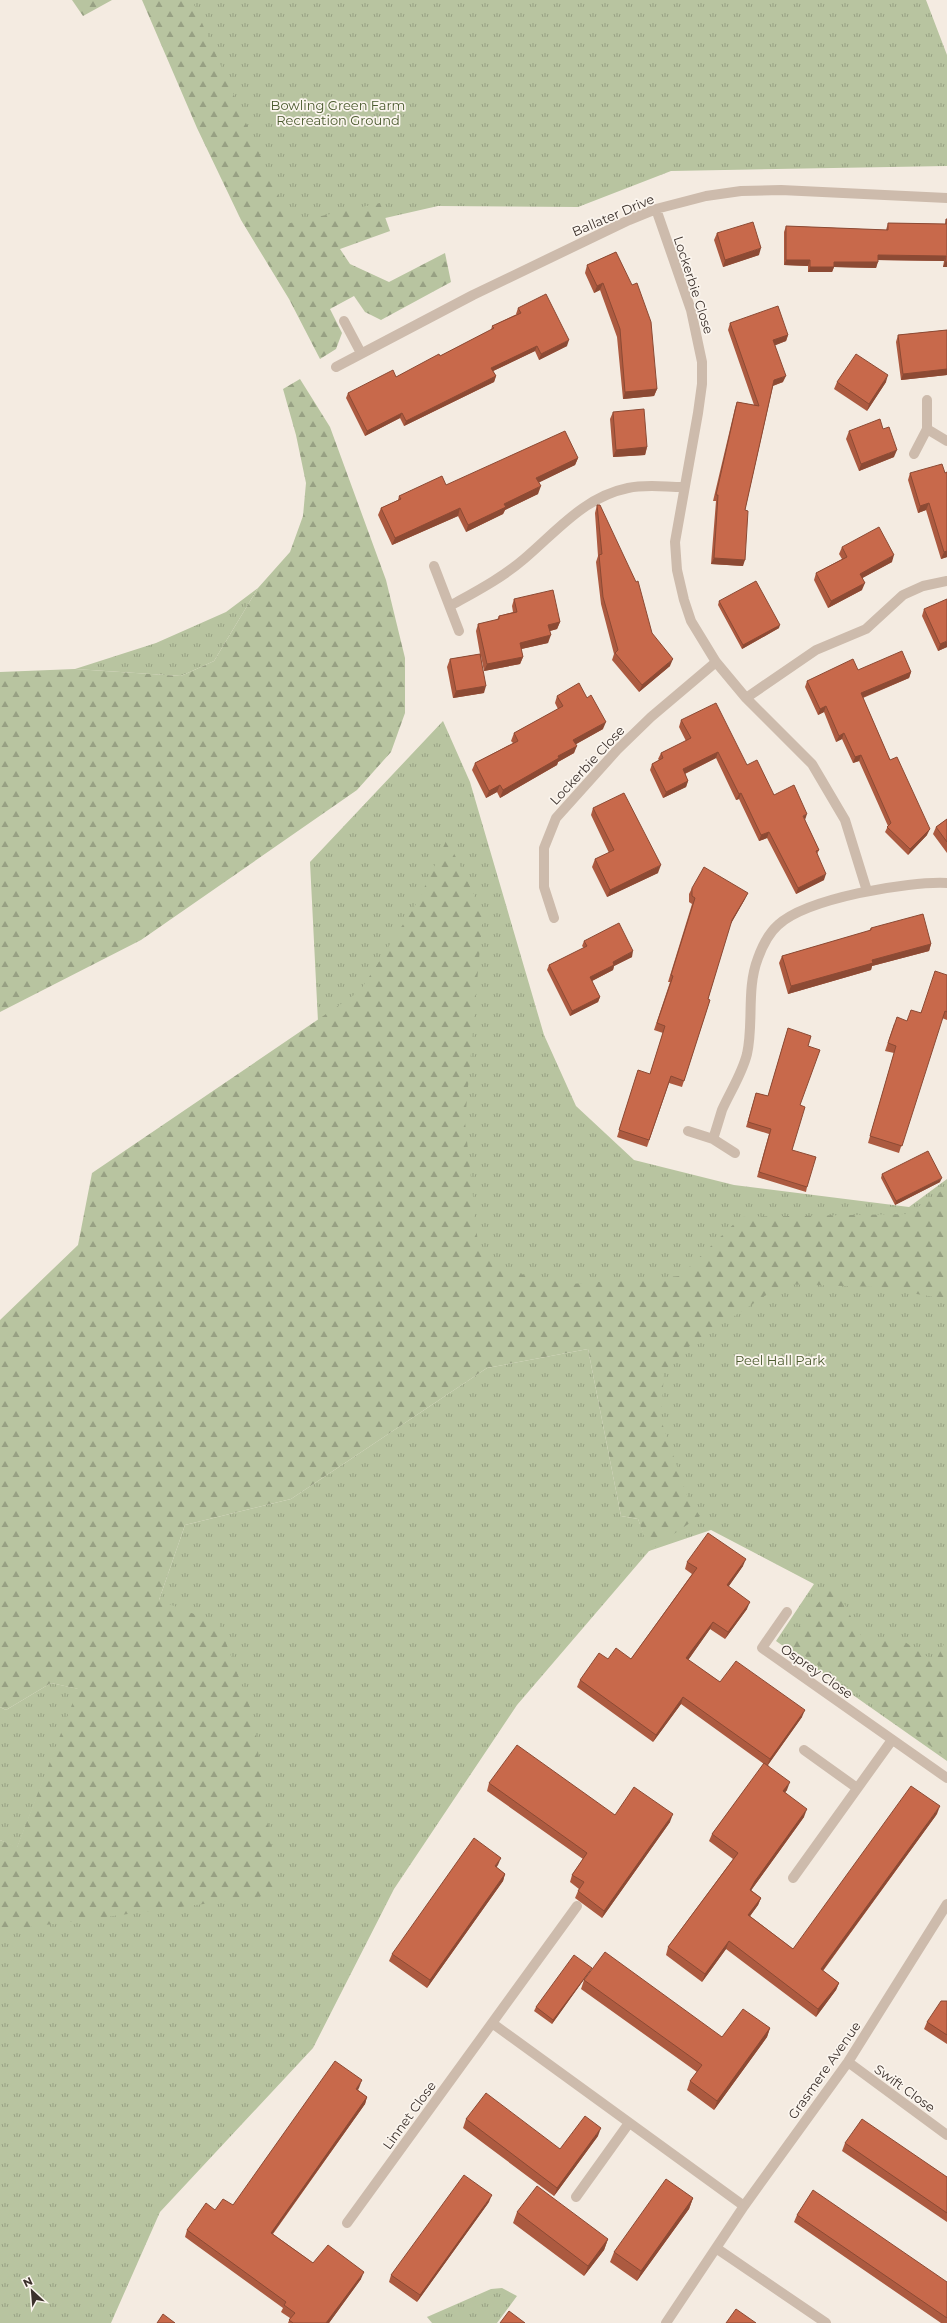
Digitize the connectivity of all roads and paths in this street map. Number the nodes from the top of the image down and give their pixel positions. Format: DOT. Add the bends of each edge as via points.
graph roads {
  1 [pos="947,198"];
  2 [pos="656,209"];
  3 [pos="344,321"];
  4 [pos="361,353"];
  5 [pos="336,367"];
  6 [pos="927,400"];
  7 [pos="927,429"];
  8 [pos="947,441"];
  9 [pos="914,454"];
  10 [pos="683,487"];
  11 [pos="434,566"];
  12 [pos="947,581"];
  13 [pos="450,606"];
  14 [pos="458,632"];
  15 [pos="716,662"];
  16 [pos="746,698"];
  17 [pos="947,883"];
  18 [pos="867,891"];
  19 [pos="554,918"];
  20 [pos="688,1131"];
  21 [pos="713,1139"];
  22 [pos="735,1153"];
  23 [pos="787,1612"];
  24 [pos="892,1740"];
  25 [pos="804,1750"];
  26 [pos="947,1778"];
  27 [pos="857,1788"];
  28 [pos="793,1878"];
  29 [pos="947,1904"];
  30 [pos="577,1906"];
  31 [pos="492,2022"];
  32 [pos="848,2062"];
  33 [pos="629,2123"];
  34 [pos="947,2135"];
  35 [pos="576,2197"];
  36 [pos="744,2206"];
  37 [pos="347,2223"];
  38 [pos="716,2248"];
  39 [pos="666,2323"];
  40 [pos="826,2323"];
  1 -- 2 [label="street, Ballater Drive" via="781,190 741,191 706,196"];
  2 -- 4 [label="street, Ballater Drive" via="514,275"];
  2 -- 10 [label="street, Lockerbie Close" via="691,310 702,362 698,413"];
  3 -- 4 [label="street"];
  4 -- 5 [label="street, Ballater Drive"];
  6 -- 7 [label="street"];
  7 -- 8 [label="street"];
  7 -- 9 [label="street"];
  10 -- 13 [label="street" via="636,487 613,492 566,520 524,560 491,583"];
  10 -- 15 [label="street, Lockerbie Close" via="675,542 676,570 691,621"];
  11 -- 13 [label="street"];
  12 -- 16 [label="street" via="923,586 903,595 866,629 816,650"];
  13 -- 14 [label="street"];
  15 -- 16 [label="street, Lockerbie Close"];
  15 -- 19 [label="street, Lockerbie Close" via="651,717 617,750 556,818 544,848 544,886"];
  16 -- 18 [label="street, Lockerbie Close" via="812,764 845,820"];
  17 -- 18 [label="street" via="926,882"];
  18 -- 21 [label="street" via="792,915 778,925 767,940 757,959 752,979 746,1055 722,1110"];
  20 -- 21 [label="street"];
  21 -- 22 [label="street"];
  23 -- 24 [label="street, Osprey Close" via="762,1648"];
  24 -- 26 [label="street, Osprey Close"];
  24 -- 27 [label="street"];
  25 -- 27 [label="street"];
  27 -- 28 [label="street"];
  29 -- 32 [label="street, Grasmere Avenue"];
  30 -- 31 [label="street, Linnet Close"];
  31 -- 33 [label="street"];
  31 -- 37 [label="street, Linnet Close"];
  32 -- 34 [label="street, Swift Close"];
  32 -- 36 [label="street, Grasmere Avenue"];
  33 -- 35 [label="street"];
  33 -- 36 [label="street"];
  36 -- 38 [label="street, Grasmere Avenue"];
  38 -- 39 [label="street, Grasmere Avenue"];
  38 -- 40 [label="street"];
}
